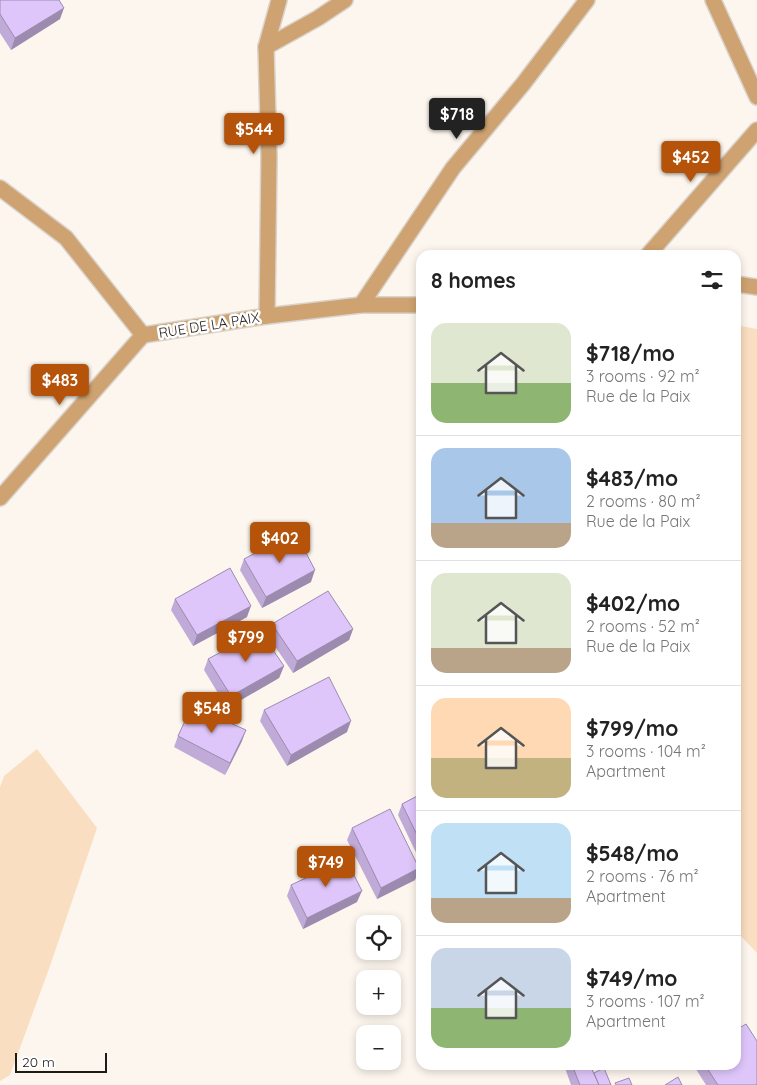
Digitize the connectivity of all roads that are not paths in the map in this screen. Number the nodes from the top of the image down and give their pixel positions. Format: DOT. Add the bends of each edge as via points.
graph roads {
  1 [pos="279,0"];
  2 [pos="345,0"];
  3 [pos="587,0"];
  4 [pos="714,0"];
  5 [pos="266,47"];
  6 [pos="757,97"];
  7 [pos="757,130"];
  8 [pos="0,188"];
  9 [pos="652,250"];
  10 [pos="741,285"];
  11 [pos="757,287"];
  12 [pos="362,305"];
  13 [pos="416,305"];
  14 [pos="267,316"];
  15 [pos="143,335"];
  16 [pos="0,498"];
  1 -- 5 [label="street"];
  2 -- 5 [label="street"];
  3 -- 12 [label="street" via="453,168"];
  4 -- 6 [label="street"];
  5 -- 14 [label="street" via="269,157"];
  7 -- 9 [label="street"];
  8 -- 15 [label="street, RUE DE LA PAIX" via="66,238"];
  10 -- 11 [label="street"];
  12 -- 13 [label="street, RUE DE LA PAIX"];
  12 -- 14 [label="street, RUE DE LA PAIX"];
  14 -- 15 [label="street, RUE DE LA PAIX"];
  15 -- 16 [label="street"];
}
